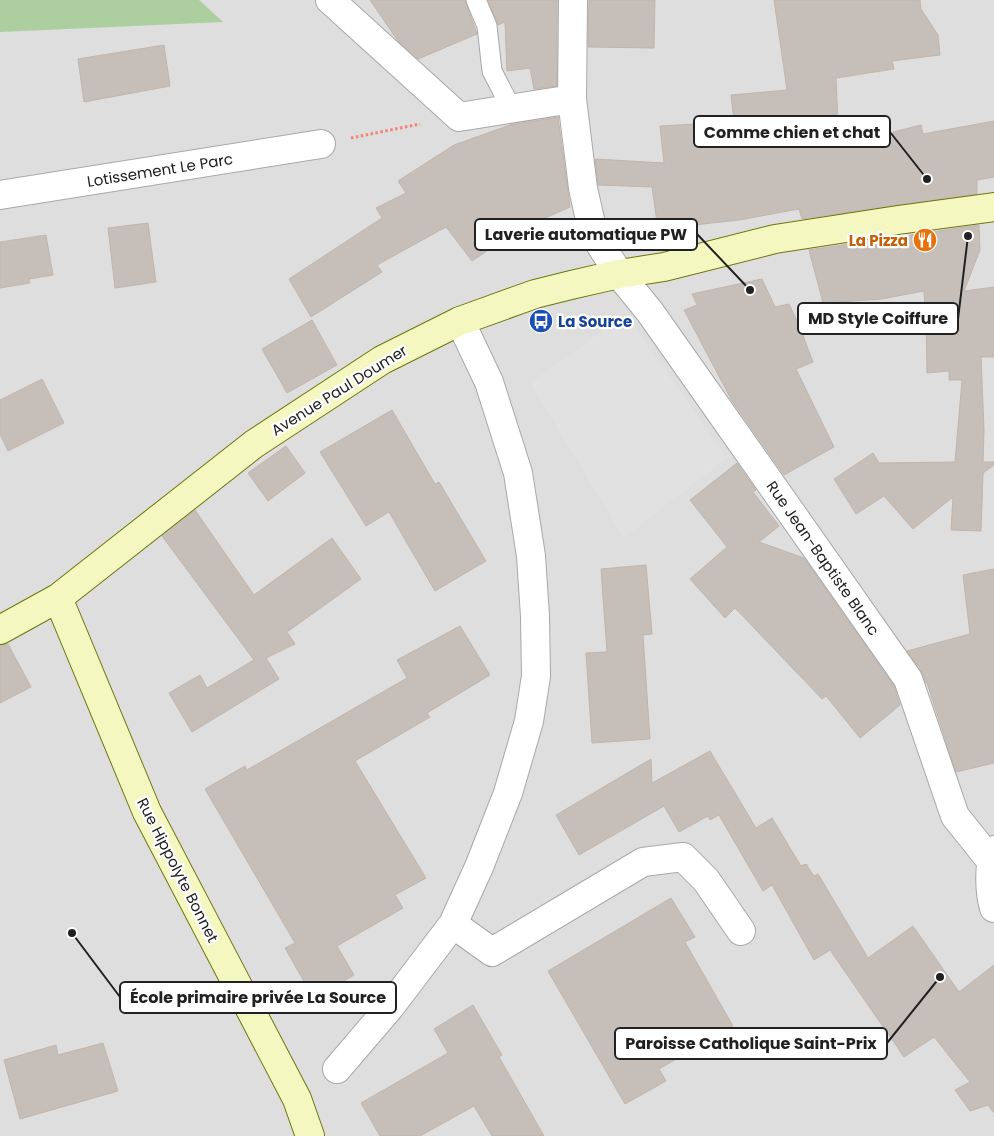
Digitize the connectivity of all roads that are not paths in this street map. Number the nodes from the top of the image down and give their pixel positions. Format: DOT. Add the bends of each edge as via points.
graph roads {
  1 [pos="330,0"];
  2 [pos="476,0"];
  3 [pos="573,0"];
  4 [pos="572,99"];
  5 [pos="511,108"];
  6 [pos="321,144"];
  7 [pos="0,195"];
  8 [pos="994,207"];
  9 [pos="619,274"];
  10 [pos="460,321"];
  11 [pos="58,598"];
  12 [pos="0,630"];
  13 [pos="992,856"];
  14 [pos="994,908"];
  15 [pos="453,924"];
  16 [pos="741,931"];
  17 [pos="337,1069"];
  18 [pos="310,1136"];
  1 -- 5 [label="street" via="459,117"];
  2 -- 5 [label="lane" via="487,26 492,71"];
  3 -- 4 [label="street, Rue Jean-Baptiste Blanc"];
  4 -- 5 [label="street"];
  4 -- 9 [label="street, Rue Jean-Baptiste Blanc" via="583,188 593,234"];
  6 -- 7 [label="street, Lotissement Le Parc"];
  8 -- 9 [label="main road, Avenue Paul Doumer" via="775,239 664,267"];
  9 -- 10 [label="main road, Avenue Paul Doumer" via="535,294"];
  9 -- 13 [label="street, Rue Jean-Baptiste Blanc" via="650,312 908,678 955,816"];
  10 -- 11 [label="main road, Avenue Paul Doumer" via="382,360 254,444"];
  10 -- 15 [label="street" via="489,382 518,473 531,556 536,676 529,721 508,793"];
  11 -- 12 [label="main road, Avenue Paul Doumer"];
  11 -- 18 [label="main road, Rue Hippolyte Bonnet" via="147,812 297,1100"];
  13 -- 14 [label="street"];
  15 -- 16 [label="street" via="492,952 643,862 683,858 706,880"];
  15 -- 17 [label="street" via="390,1007"];
}
